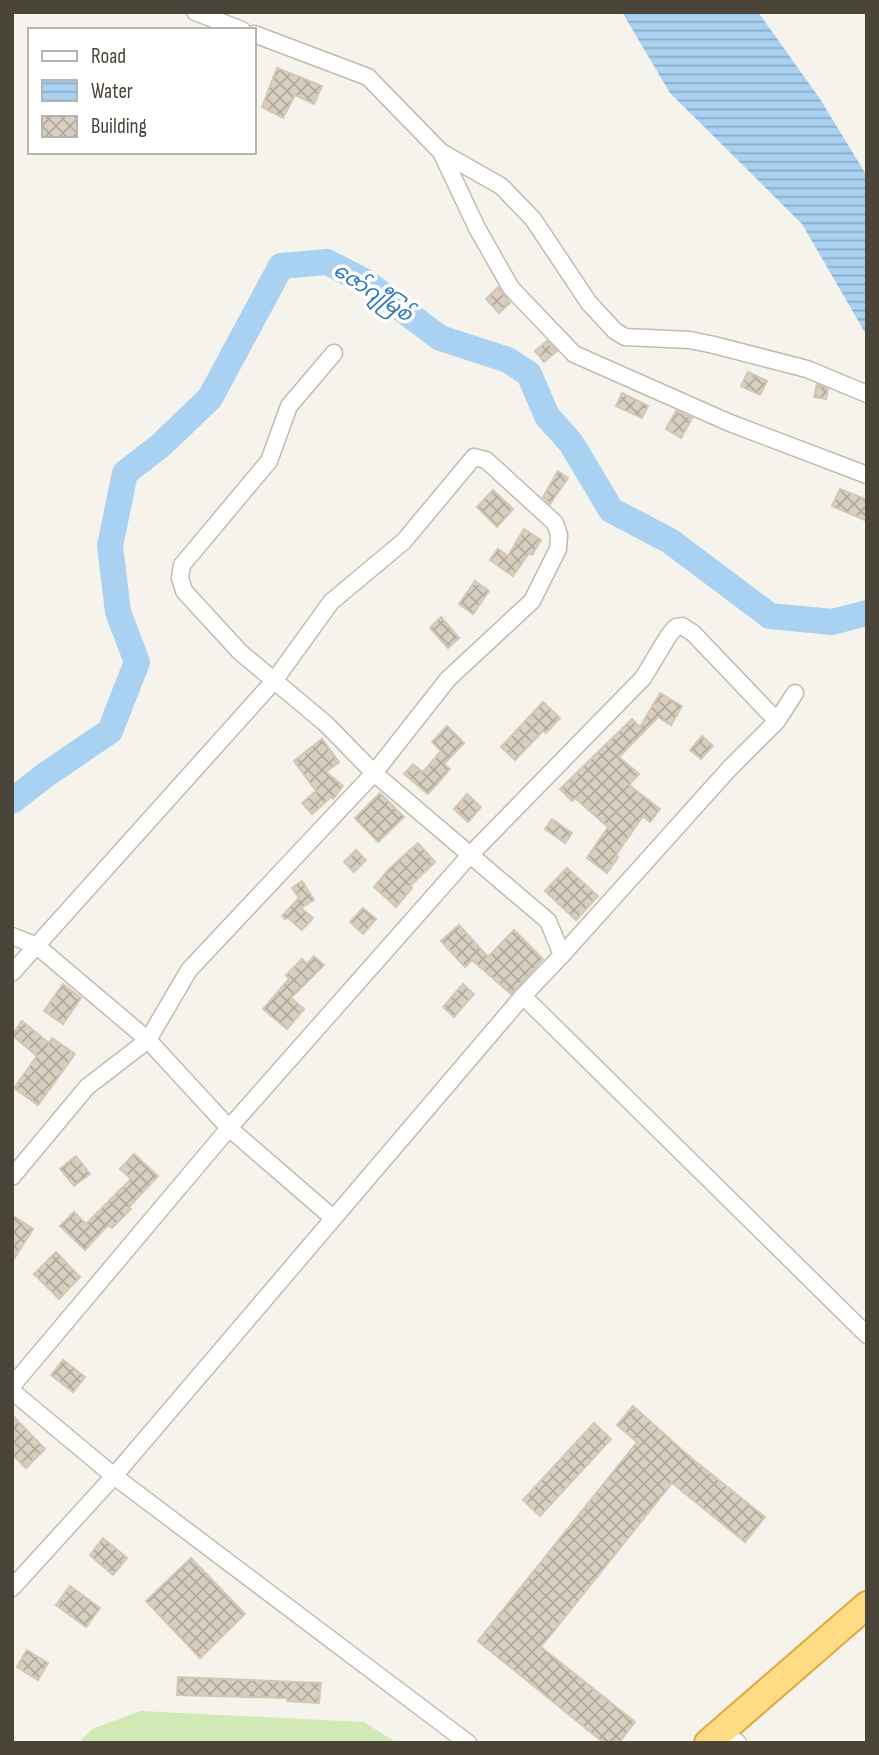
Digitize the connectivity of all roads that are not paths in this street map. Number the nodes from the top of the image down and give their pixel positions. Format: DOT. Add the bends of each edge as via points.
graph roads {
  1 [pos="195,12"];
  2 [pos="237,28"];
  3 [pos="256,35"];
  4 [pos="441,152"];
  5 [pos="334,353"];
  6 [pos="867,394"];
  7 [pos="867,475"];
  8 [pos="274,681"];
  9 [pos="795,693"];
  10 [pos="777,721"];
  11 [pos="374,773"];
  12 [pos="470,855"];
  13 [pos="12,936"];
  14 [pos="37,946"];
  15 [pos="562,955"];
  16 [pos="12,973"];
  17 [pos="523,996"];
  18 [pos="148,1041"];
  19 [pos="229,1128"];
  20 [pos="12,1177"];
  21 [pos="334,1218"];
  22 [pos="867,1335"];
  23 [pos="12,1386"];
  24 [pos="12,1391"];
  25 [pos="114,1476"];
  26 [pos="12,1588"];
  27 [pos="867,1605"];
  28 [pos="723,1739"];
  29 [pos="468,1743"];
  1 -- 2 [label="street"];
  3 -- 4 [label="street" via="368,77"];
  4 -- 6 [label="street" via="501,186 533,219 589,303 625,337 713,345 807,369"];
  4 -- 7 [label="street" via="510,288 574,354 730,423"];
  5 -- 8 [label="street" via="289,406 269,461 182,565 184,591 240,652"];
  8 -- 11 [label="street" via="326,724"];
  8 -- 11 [label="street" via="331,602 404,541 474,457 486,460 555,523 558,550 532,601 448,679"];
  8 -- 14 [label="street"];
  9 -- 10 [label="street"];
  10 -- 12 [label="street" via="693,634 676,627 643,678"];
  10 -- 15 [label="street"];
  11 -- 12 [label="street"];
  11 -- 18 [label="street" via="189,970"];
  12 -- 15 [label="street" via="548,921"];
  12 -- 19 [label="street"];
  13 -- 14 [label="street"];
  14 -- 16 [label="street"];
  14 -- 18 [label="street"];
  15 -- 17 [label="street"];
  17 -- 21 [label="street"];
  17 -- 22 [label="street"];
  18 -- 19 [label="street"];
  18 -- 20 [label="street" via="87,1087"];
  19 -- 21 [label="street"];
  19 -- 23 [label="street"];
  21 -- 25 [label="street"];
  24 -- 25 [label="street"];
  25 -- 26 [label="street"];
  25 -- 29 [label="street"];
  27 -- 28 [label="highway"];
}
